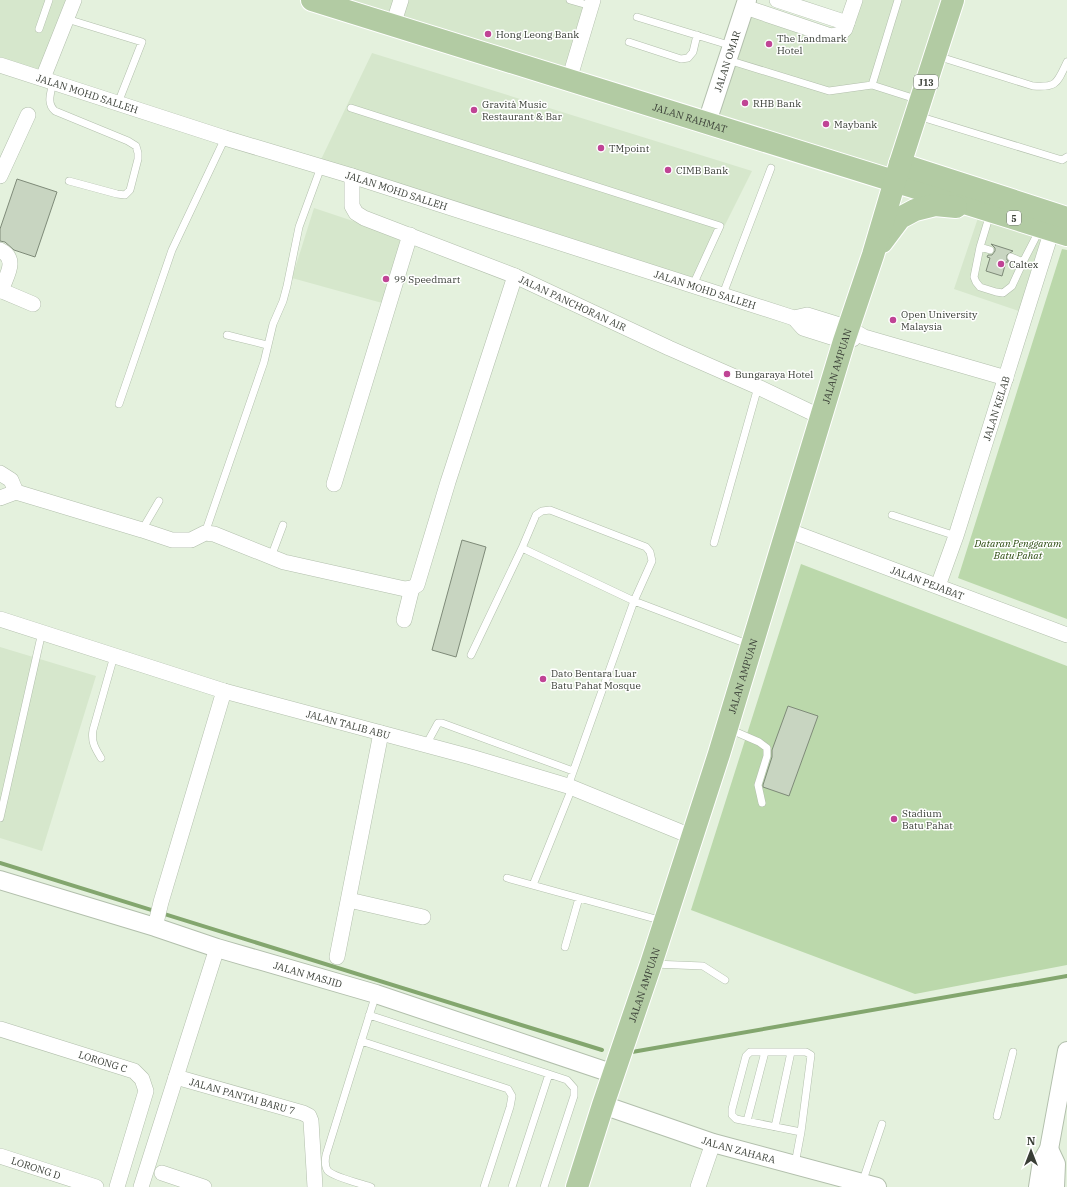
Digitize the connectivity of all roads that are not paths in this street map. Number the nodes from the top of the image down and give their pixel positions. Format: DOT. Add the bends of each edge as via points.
graph roads {
  1 [pos="49,0"];
  2 [pos="74,0"];
  3 [pos="312,0"];
  4 [pos="401,0"];
  5 [pos="570,0"];
  6 [pos="777,0"];
  7 [pos="855,0"];
  8 [pos="898,0"];
  9 [pos="953,0"];
  10 [pos="592,3"];
  11 [pos="746,4"];
  12 [pos="637,17"];
  13 [pos="68,19"];
  14 [pos="847,23"];
  15 [pos="393,25"];
  16 [pos="39,29"];
  17 [pos="697,35"];
  18 [pos="629,42"];
  19 [pos="730,53"];
  20 [pos="935,55"];
  21 [pos="1067,62"];
  22 [pos="0,65"];
  23 [pos="48,80"];
  24 [pos="569,80"];
  25 [pos="872,85"];
  26 [pos="118,103"];
  27 [pos="351,108"];
  28 [pos="918,108"];
  29 [pos="28,115"];
  30 [pos="706,122"];
  31 [pos="225,138"];
  32 [pos="1067,157"];
  33 [pos="321,167"];
  34 [pos="771,168"];
  35 [pos="898,172"];
  36 [pos="0,176"];
  37 [pos="352,176"];
  38 [pos="69,181"];
  39 [pos="992,211"];
  40 [pos="1051,234"];
  41 [pos="410,235"];
  42 [pos="980,247"];
  43 [pos="0,250"];
  44 [pos="990,250"];
  45 [pos="873,254"];
  46 [pos="1011,257"];
  47 [pos="1023,262"];
  48 [pos="515,276"];
  49 [pos="692,285"];
  50 [pos="0,290"];
  51 [pos="723,294"];
  52 [pos="33,304"];
  53 [pos="227,334"];
  54 [pos="852,335"];
  55 [pos="268,345"];
  56 [pos="1006,378"];
  57 [pos="758,388"];
  58 [pos="119,404"];
  59 [pos="821,417"];
  60 [pos="0,473"];
  61 [pos="334,484"];
  62 [pos="16,492"];
  63 [pos="0,498"];
  64 [pos="159,501"];
  65 [pos="892,515"];
  66 [pos="283,525"];
  67 [pos="142,530"];
  68 [pos="787,530"];
  69 [pos="205,533"];
  70 [pos="956,536"];
  71 [pos="714,543"];
  72 [pos="522,548"];
  73 [pos="271,557"];
  74 [pos="938,586"];
  75 [pos="412,588"];
  76 [pos="634,601"];
  77 [pos="0,619"];
  78 [pos="404,620"];
  79 [pos="42,632"];
  80 [pos="1067,635"];
  81 [pos="753,646"];
  82 [pos="471,655"];
  83 [pos="114,656"];
  84 [pos="224,691"];
  85 [pos="727,729"];
  86 [pos="381,733"];
  87 [pos="426,745"];
  88 [pos="101,758"];
  89 [pos="571,782"];
  90 [pos="762,803"];
  91 [pos="0,818"];
  92 [pos="693,837"];
  93 [pos="507,878"];
  94 [pos="0,880"];
  95 [pos="533,885"];
  96 [pos="579,898"];
  97 [pos="349,900"];
  98 [pos="158,915"];
  99 [pos="423,917"];
  100 [pos="664,922"];
  101 [pos="565,947"];
  102 [pos="217,948"];
  103 [pos="337,956"];
  104 [pos="651,964"];
  105 [pos="725,980"];
  106 [pos="376,994"];
  107 [pos="369,1015"];
  108 [pos="0,1028"];
  109 [pos="361,1040"];
  110 [pos="1067,1051"];
  111 [pos="764,1052"];
  112 [pos="791,1052"];
  113 [pos="1013,1052"];
  114 [pos="549,1074"];
  115 [pos="614,1074"];
  116 [pos="176,1077"];
  117 [pos="602,1105"];
  118 [pos="997,1116"];
  119 [pos="747,1121"];
  120 [pos="882,1124"];
  121 [pos="775,1127"];
  122 [pos="801,1132"];
  123 [pos="713,1143"];
  124 [pos="1049,1148"];
  125 [pos="0,1156"];
  126 [pos="794,1165"];
  127 [pos="162,1173"];
  128 [pos="870,1185"];
  129 [pos="96,1187"];
  130 [pos="117,1187"];
  131 [pos="141,1187"];
  132 [pos="204,1187"];
  133 [pos="315,1187"];
  134 [pos="371,1187"];
  135 [pos="484,1187"];
  136 [pos="512,1187"];
  137 [pos="544,1187"];
  138 [pos="577,1187"];
  139 [pos="698,1187"];
  140 [pos="1038,1187"];
  141 [pos="1055,1187"];
  1 -- 16 [label="lane"];
  2 -- 13 [label="street"];
  3 -- 15 [label="main road, JALAN RAHMAT"];
  4 -- 15 [label="street"];
  5 -- 10 [label="lane"];
  6 -- 14 [label="street"];
  7 -- 14 [label="street"];
  8 -- 25 [label="lane"];
  9 -- 20 [label="main road, J13"];
  10 -- 24 [label="street"];
  11 -- 14 [label="street" via="831,36 840,34"];
  11 -- 19 [label="street, JALAN OMAR"];
  12 -- 17 [label="lane"];
  13 -- 23 [label="street"];
  13 -- 26 [label="lane" via="142,42"];
  15 -- 24 [label="main road, JALAN RAHMAT"];
  17 -- 18 [label="lane" via="693,52 688,58"];
  17 -- 19 [label="lane"];
  19 -- 25 [label="lane" via="829,91"];
  19 -- 30 [label="street, JALAN OMAR"];
  20 -- 21 [label="lane" via="1033,86 1048,87 1059,80"];
  20 -- 28 [label="main road, J13"];
  22 -- 23 [label="street, JALAN MOHD SALLEH"];
  23 -- 26 [label="street, JALAN MOHD SALLEH"];
  23 -- 38 [label="lane" via="50,108 54,112 128,141 136,146 138,153 130,190 125,195"];
  24 -- 30 [label="main road, JALAN RAHMAT"];
  25 -- 28 [label="lane"];
  26 -- 31 [label="street, JALAN MOHD SALLEH"];
  27 -- 49 [label="lane" via="720,226"];
  28 -- 32 [label="lane" via="1062,160"];
  28 -- 35 [label="main road, J13"];
  29 -- 36 [label="street"];
  30 -- 35 [label="main road, JALAN RAHMAT"];
  31 -- 33 [label="street, JALAN MOHD SALLEH"];
  31 -- 58 [label="lane" via="172,250"];
  33 -- 37 [label="street, JALAN MOHD SALLEH"];
  33 -- 55 [label="lane" via="299,227 287,286"];
  34 -- 51 [label="lane"];
  35 -- 39 [label="main road, JALAN RAHMAT / 5"];
  35 -- 40 [label="main road, JALAN RAHMAT / 5"];
  35 -- 45 [label="main road, JALAN AMPUAN"];
  37 -- 41 [label="street, JALAN PANCHORAN AIR" via="352,206 356,213"];
  37 -- 49 [label="street, JALAN MOHD SALLEH"];
  39 -- 40 [label="main road, JALAN RAHMAT / 5"];
  39 -- 42 [label="lane"];
  39 -- 45 [label="main road" via="935,205 915,210 900,218"];
  40 -- 47 [label="lane"];
  40 -- 56 [label="street, JALAN KELAB"];
  41 -- 48 [label="street, JALAN PANCHORAN AIR"];
  41 -- 61 [label="street"];
  42 -- 44 [label="lane"];
  42 -- 47 [label="lane" via="974,277 980,287 1003,292 1012,286"];
  43 -- 50 [label="street" via="10,257 11,263"];
  45 -- 54 [label="main road, JALAN AMPUAN"];
  46 -- 47 [label="lane"];
  48 -- 57 [label="street, JALAN PANCHORAN AIR"];
  48 -- 75 [label="street" via="417,585"];
  49 -- 51 [label="street, JALAN MOHD SALLEH"];
  50 -- 52 [label="street"];
  51 -- 54 [label="street, JALAN MOHD SALLEH" via="794,318 803,328"];
  53 -- 55 [label="lane"];
  54 -- 56 [label="street, JALAN MOHD SALLEH"];
  54 -- 59 [label="main road, JALAN AMPUAN"];
  55 -- 69 [label="lane"];
  56 -- 70 [label="street, JALAN KELAB"];
  57 -- 59 [label="street, JALAN PANCHORAN AIR"];
  57 -- 71 [label="lane"];
  59 -- 68 [label="main road, JALAN AMPUAN"];
  60 -- 62 [label="street" via="11,480"];
  62 -- 63 [label="street"];
  62 -- 67 [label="street"];
  64 -- 67 [label="lane"];
  65 -- 70 [label="lane"];
  66 -- 73 [label="lane"];
  67 -- 69 [label="street" via="172,540 184,541"];
  68 -- 74 [label="street, JALAN PEJABAT"];
  68 -- 81 [label="main road, JALAN AMPUAN"];
  69 -- 73 [label="street" via="214,534"];
  70 -- 74 [label="street, JALAN KELAB"];
  72 -- 76 [label="lane"];
  72 -- 76 [label="lane" via="536,515 550,510 646,547 652,561"];
  72 -- 82 [label="lane"];
  73 -- 75 [label="street" via="382,584"];
  74 -- 80 [label="street, JALAN PEJABAT"];
  75 -- 78 [label="street"];
  76 -- 81 [label="lane"];
  76 -- 89 [label="lane"];
  77 -- 79 [label="street, JALAN TALIB ABU"];
  79 -- 83 [label="street, JALAN TALIB ABU"];
  79 -- 91 [label="lane"];
  81 -- 85 [label="main road, JALAN AMPUAN"];
  83 -- 84 [label="street, JALAN TALIB ABU"];
  83 -- 88 [label="lane" via="92,730 94,746"];
  84 -- 86 [label="street, JALAN TALIB ABU"];
  84 -- 98 [label="street"];
  85 -- 90 [label="lane" via="767,748 758,785"];
  85 -- 92 [label="main road, JALAN AMPUAN"];
  86 -- 87 [label="street, JALAN TALIB ABU"];
  86 -- 97 [label="street"];
  87 -- 89 [label="street, JALAN TALIB ABU"];
  87 -- 89 [label="lane" via="438,723 442,723"];
  89 -- 92 [label="street, JALAN TALIB ABU"];
  89 -- 95 [label="lane"];
  92 -- 100 [label="main road, JALAN AMPUAN"];
  93 -- 95 [label="lane"];
  94 -- 98 [label="street, JALAN MASJID"];
  95 -- 96 [label="lane"];
  96 -- 100 [label="lane"];
  96 -- 101 [label="lane"];
  97 -- 99 [label="street"];
  97 -- 103 [label="street"];
  98 -- 102 [label="street, JALAN MASJID"];
  100 -- 104 [label="main road, JALAN AMPUAN"];
  102 -- 106 [label="street, JALAN MASJID"];
  102 -- 116 [label="street"];
  104 -- 105 [label="lane" via="703,966"];
  104 -- 115 [label="main road, JALAN AMPUAN"];
  106 -- 107 [label="lane"];
  106 -- 115 [label="street, JALAN MASJID"];
  107 -- 109 [label="lane"];
  107 -- 114 [label="lane"];
  108 -- 130 [label="street, LORONG C" via="134,1071 142,1079 146,1091"];
  109 -- 134 [label="lane" via="325,1165 333,1174"];
  109 -- 135 [label="lane" via="508,1089 512,1096 510,1107"];
  110 -- 124 [label="street"];
  111 -- 112 [label="lane"];
  111 -- 119 [label="lane"];
  111 -- 119 [label="lane" via="750,1052 746,1056 734,1101 732,1115 736,1119"];
  112 -- 121 [label="lane"];
  112 -- 122 [label="lane" via="806,1052 811,1055"];
  113 -- 118 [label="lane"];
  114 -- 136 [label="lane"];
  114 -- 137 [label="lane" via="568,1080 574,1088 574,1096"];
  115 -- 117 [label="main road, JALAN AMPUAN"];
  116 -- 131 [label="street"];
  116 -- 133 [label="street, JALAN PANTAI BARU 7" via="309,1116"];
  117 -- 123 [label="street, JALAN ZAHARA"];
  117 -- 138 [label="main road, JALAN AMPUAN"];
  119 -- 121 [label="lane"];
  120 -- 128 [label="lane"];
  121 -- 122 [label="lane"];
  122 -- 126 [label="lane"];
  123 -- 126 [label="street, JALAN ZAHARA"];
  123 -- 139 [label="street"];
  124 -- 140 [label="street" via="1042,1161"];
  124 -- 141 [label="street" via="1056,1164"];
  125 -- 129 [label="street, LORONG D"];
  126 -- 128 [label="street, JALAN ZAHARA"];
  127 -- 132 [label="street"];
}
